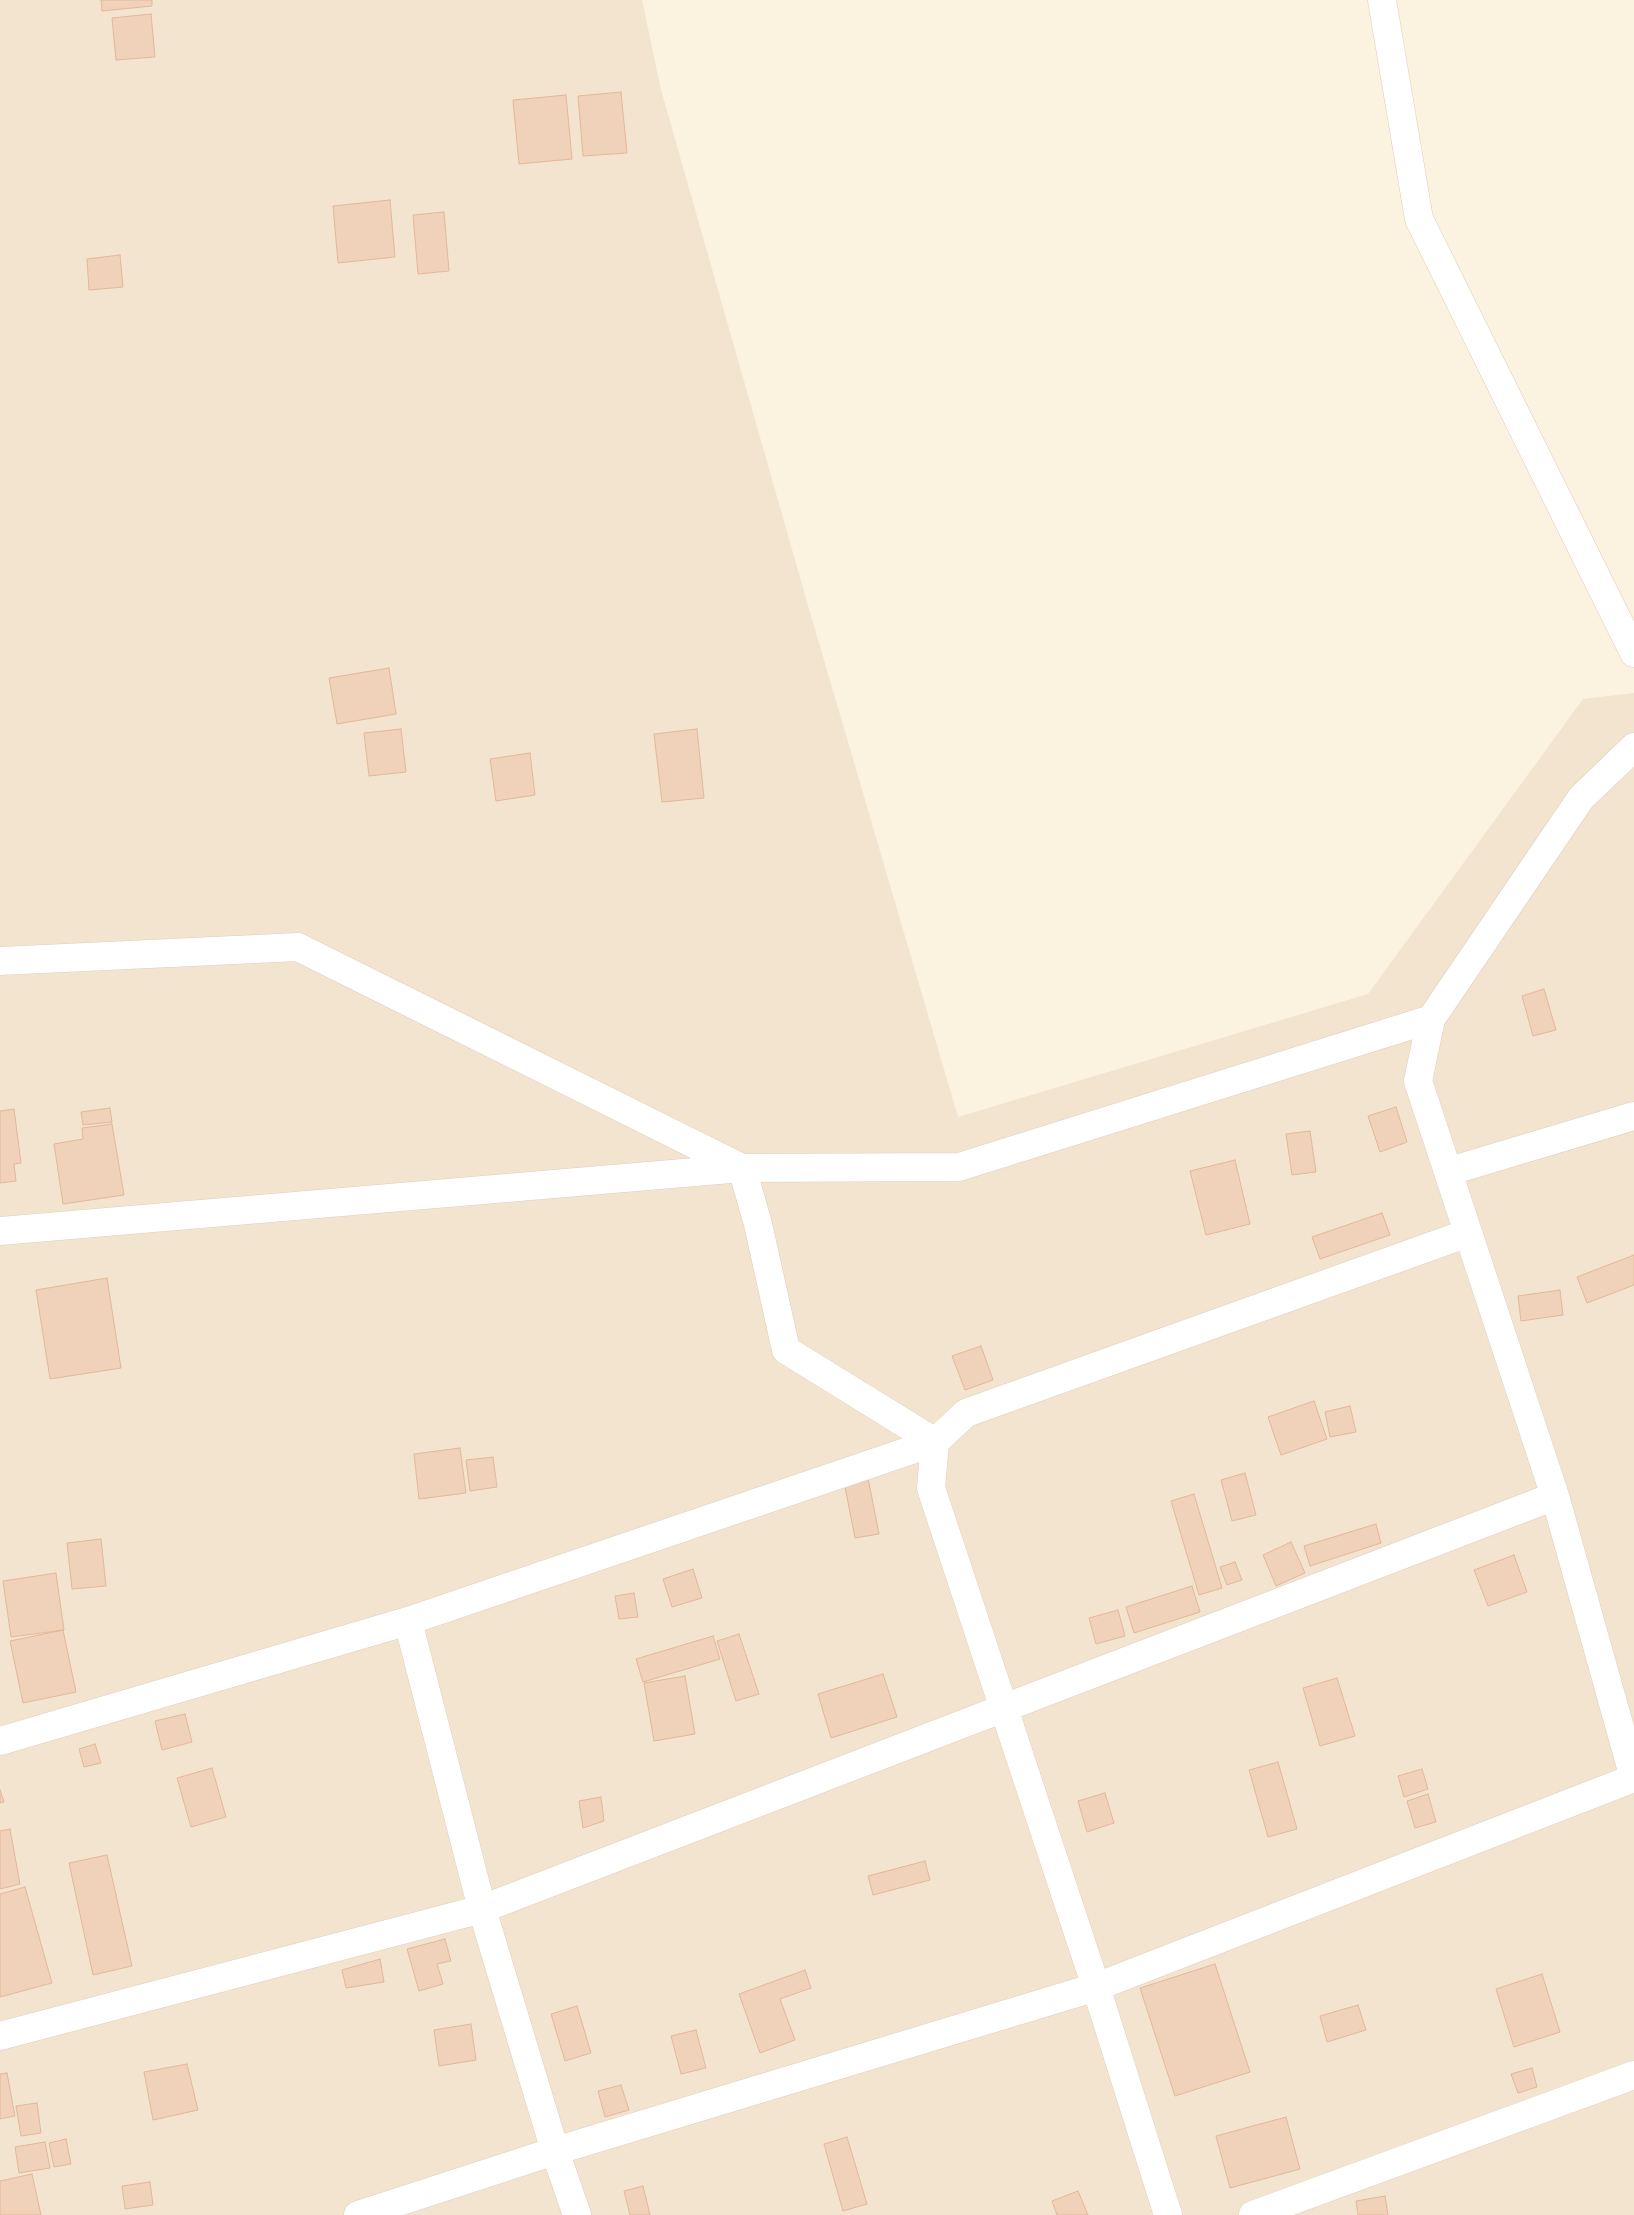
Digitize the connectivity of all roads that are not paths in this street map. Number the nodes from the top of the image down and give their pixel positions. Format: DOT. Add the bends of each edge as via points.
graph roads {
  1 [pos="1382,0"];
  2 [pos="1634,653"];
  3 [pos="1634,747"];
  4 [pos="0,961"];
  5 [pos="1431,1019"];
  6 [pos="1634,1116"];
  7 [pos="742,1168"];
  8 [pos="1450,1171"];
  9 [pos="0,1231"];
  10 [pos="1468,1233"];
  11 [pos="935,1442"];
  12 [pos="1555,1496"];
  13 [pos="408,1621"];
  14 [pos="1004,1707"];
  15 [pos="0,1741"];
  16 [pos="1634,1778"];
  17 [pos="482,1909"];
  18 [pos="1096,1987"];
  19 [pos="0,2036"];
  20 [pos="1634,2075"];
  21 [pos="555,2152"];
  22 [pos="358,2215"];
  23 [pos="576,2215"];
  24 [pos="1168,2215"];
  25 [pos="1254,2215"];
  1 -- 2 [label="street" via="1419,219"];
  3 -- 5 [label="street" via="1581,798"];
  4 -- 7 [label="street" via="298,947"];
  5 -- 7 [label="street" via="959,1167"];
  5 -- 8 [label="street" via="1418,1081"];
  6 -- 8 [label="street"];
  7 -- 9 [label="street"];
  7 -- 11 [label="street" via="786,1350"];
  8 -- 10 [label="street"];
  10 -- 11 [label="street" via="966,1414"];
  10 -- 12 [label="street"];
  11 -- 13 [label="street"];
  11 -- 14 [label="street" via="931,1488"];
  12 -- 14 [label="street"];
  12 -- 16 [label="street"];
  13 -- 15 [label="street"];
  13 -- 17 [label="street"];
  14 -- 17 [label="street"];
  14 -- 18 [label="street"];
  16 -- 18 [label="street"];
  17 -- 19 [label="street"];
  17 -- 21 [label="street"];
  18 -- 21 [label="street"];
  18 -- 24 [label="street"];
  20 -- 25 [label="street"];
  21 -- 22 [label="street"];
  21 -- 23 [label="street"];
}
